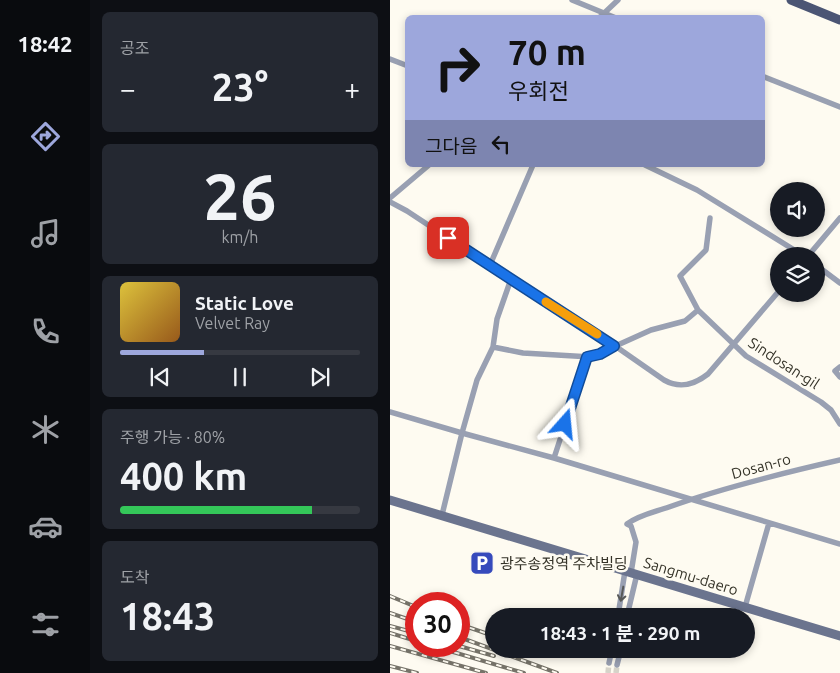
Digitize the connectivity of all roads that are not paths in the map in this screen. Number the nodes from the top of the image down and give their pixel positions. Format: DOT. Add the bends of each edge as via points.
graph roads {
  1 [pos="572,0"];
  2 [pos="618,0"];
  3 [pos="791,0"];
  4 [pos="604,13"];
  5 [pos="609,15"];
  6 [pos="840,20"];
  7 [pos="390,59"];
  8 [pos="405,65"];
  9 [pos="765,77"];
  10 [pos="840,107"];
  11 [pos="427,167"];
  12 [pos="532,167"];
  13 [pos="649,167"];
  14 [pos="390,198"];
  15 [pos="390,202"];
  16 [pos="710,218"];
  17 [pos="840,218"];
  18 [pos="791,247"];
  19 [pos="814,247"];
  20 [pos="490,265"];
  21 [pos="825,272"];
  22 [pos="511,279"];
  23 [pos="840,283"];
  24 [pos="770,302"];
  25 [pos="698,310"];
  26 [pos="734,345"];
  27 [pos="614,346"];
  28 [pos="493,347"];
  29 [pos="587,357"];
  30 [pos="837,369"];
  31 [pos="840,377"];
  32 [pos="390,412"];
  33 [pos="840,424"];
  34 [pos="462,433"];
  35 [pos="554,458"];
  36 [pos="840,460"];
  37 [pos="690,499"];
  38 [pos="390,500"];
  39 [pos="442,515"];
  40 [pos="769,523"];
  41 [pos="840,544"];
  42 [pos="631,573"];
  43 [pos="744,607"];
  44 [pos="620,608"];
  45 [pos="629,608"];
  46 [pos="840,636"];
  47 [pos="610,658"];
  48 [pos="618,658"];
  49 [pos="609,663"];
  50 [pos="617,665"];
  1 -- 4 [label="street"];
  2 -- 4 [label="street"];
  3 -- 6 [label="main road"];
  4 -- 5 [label="street"];
  7 -- 8 [label="street"];
  9 -- 10 [label="street"];
  11 -- 14 [label="street"];
  12 -- 20 [label="street"];
  13 -- 18 [label="street" via="698,190"];
  15 -- 20 [label="street"];
  16 -- 25 [label="street, Sindosan-gil" via="706,250 680,276"];
  17 -- 19 [label="street"];
  20 -- 22 [label="street"];
  21 -- 23 [label="street"];
  22 -- 27 [label="street"];
  22 -- 28 [label="street" via="497,320"];
  24 -- 26 [label="street"];
  25 -- 26 [label="street, Sindosan-gil"];
  25 -- 27 [label="street" via="685,321 651,330"];
  26 -- 27 [label="street" via="708,374 687,385 670,384"];
  26 -- 33 [label="street, Sindosan-gil" via="757,365 821,402"];
  27 -- 29 [label="street"];
  28 -- 29 [label="street" via="523,353"];
  28 -- 34 [label="street" via="477,380"];
  29 -- 35 [label="street"];
  30 -- 31 [label="street"];
  32 -- 34 [label="street"];
  34 -- 35 [label="street"];
  34 -- 39 [label="street"];
  35 -- 37 [label="street"];
  36 -- 37 [label="street, Dosan-ro"];
  37 -- 40 [label="street"];
  37 -- 42 [label="street, Dosan-ro" via="634,518 627,524 631,526 636,542"];
  38 -- 39 [label="main road, Sangmu-daero"];
  39 -- 42 [label="main road, Sangmu-daero"];
  40 -- 41 [label="street"];
  40 -- 43 [label="street"];
  42 -- 43 [label="main road, Sangmu-daero"];
  42 -- 44 [label="street, one-way"];
  42 -- 45 [label="street"];
  43 -- 46 [label="main road, Sangmu-daero"];
  47 -- 49 [label="street"];
  48 -- 50 [label="street"];
}
